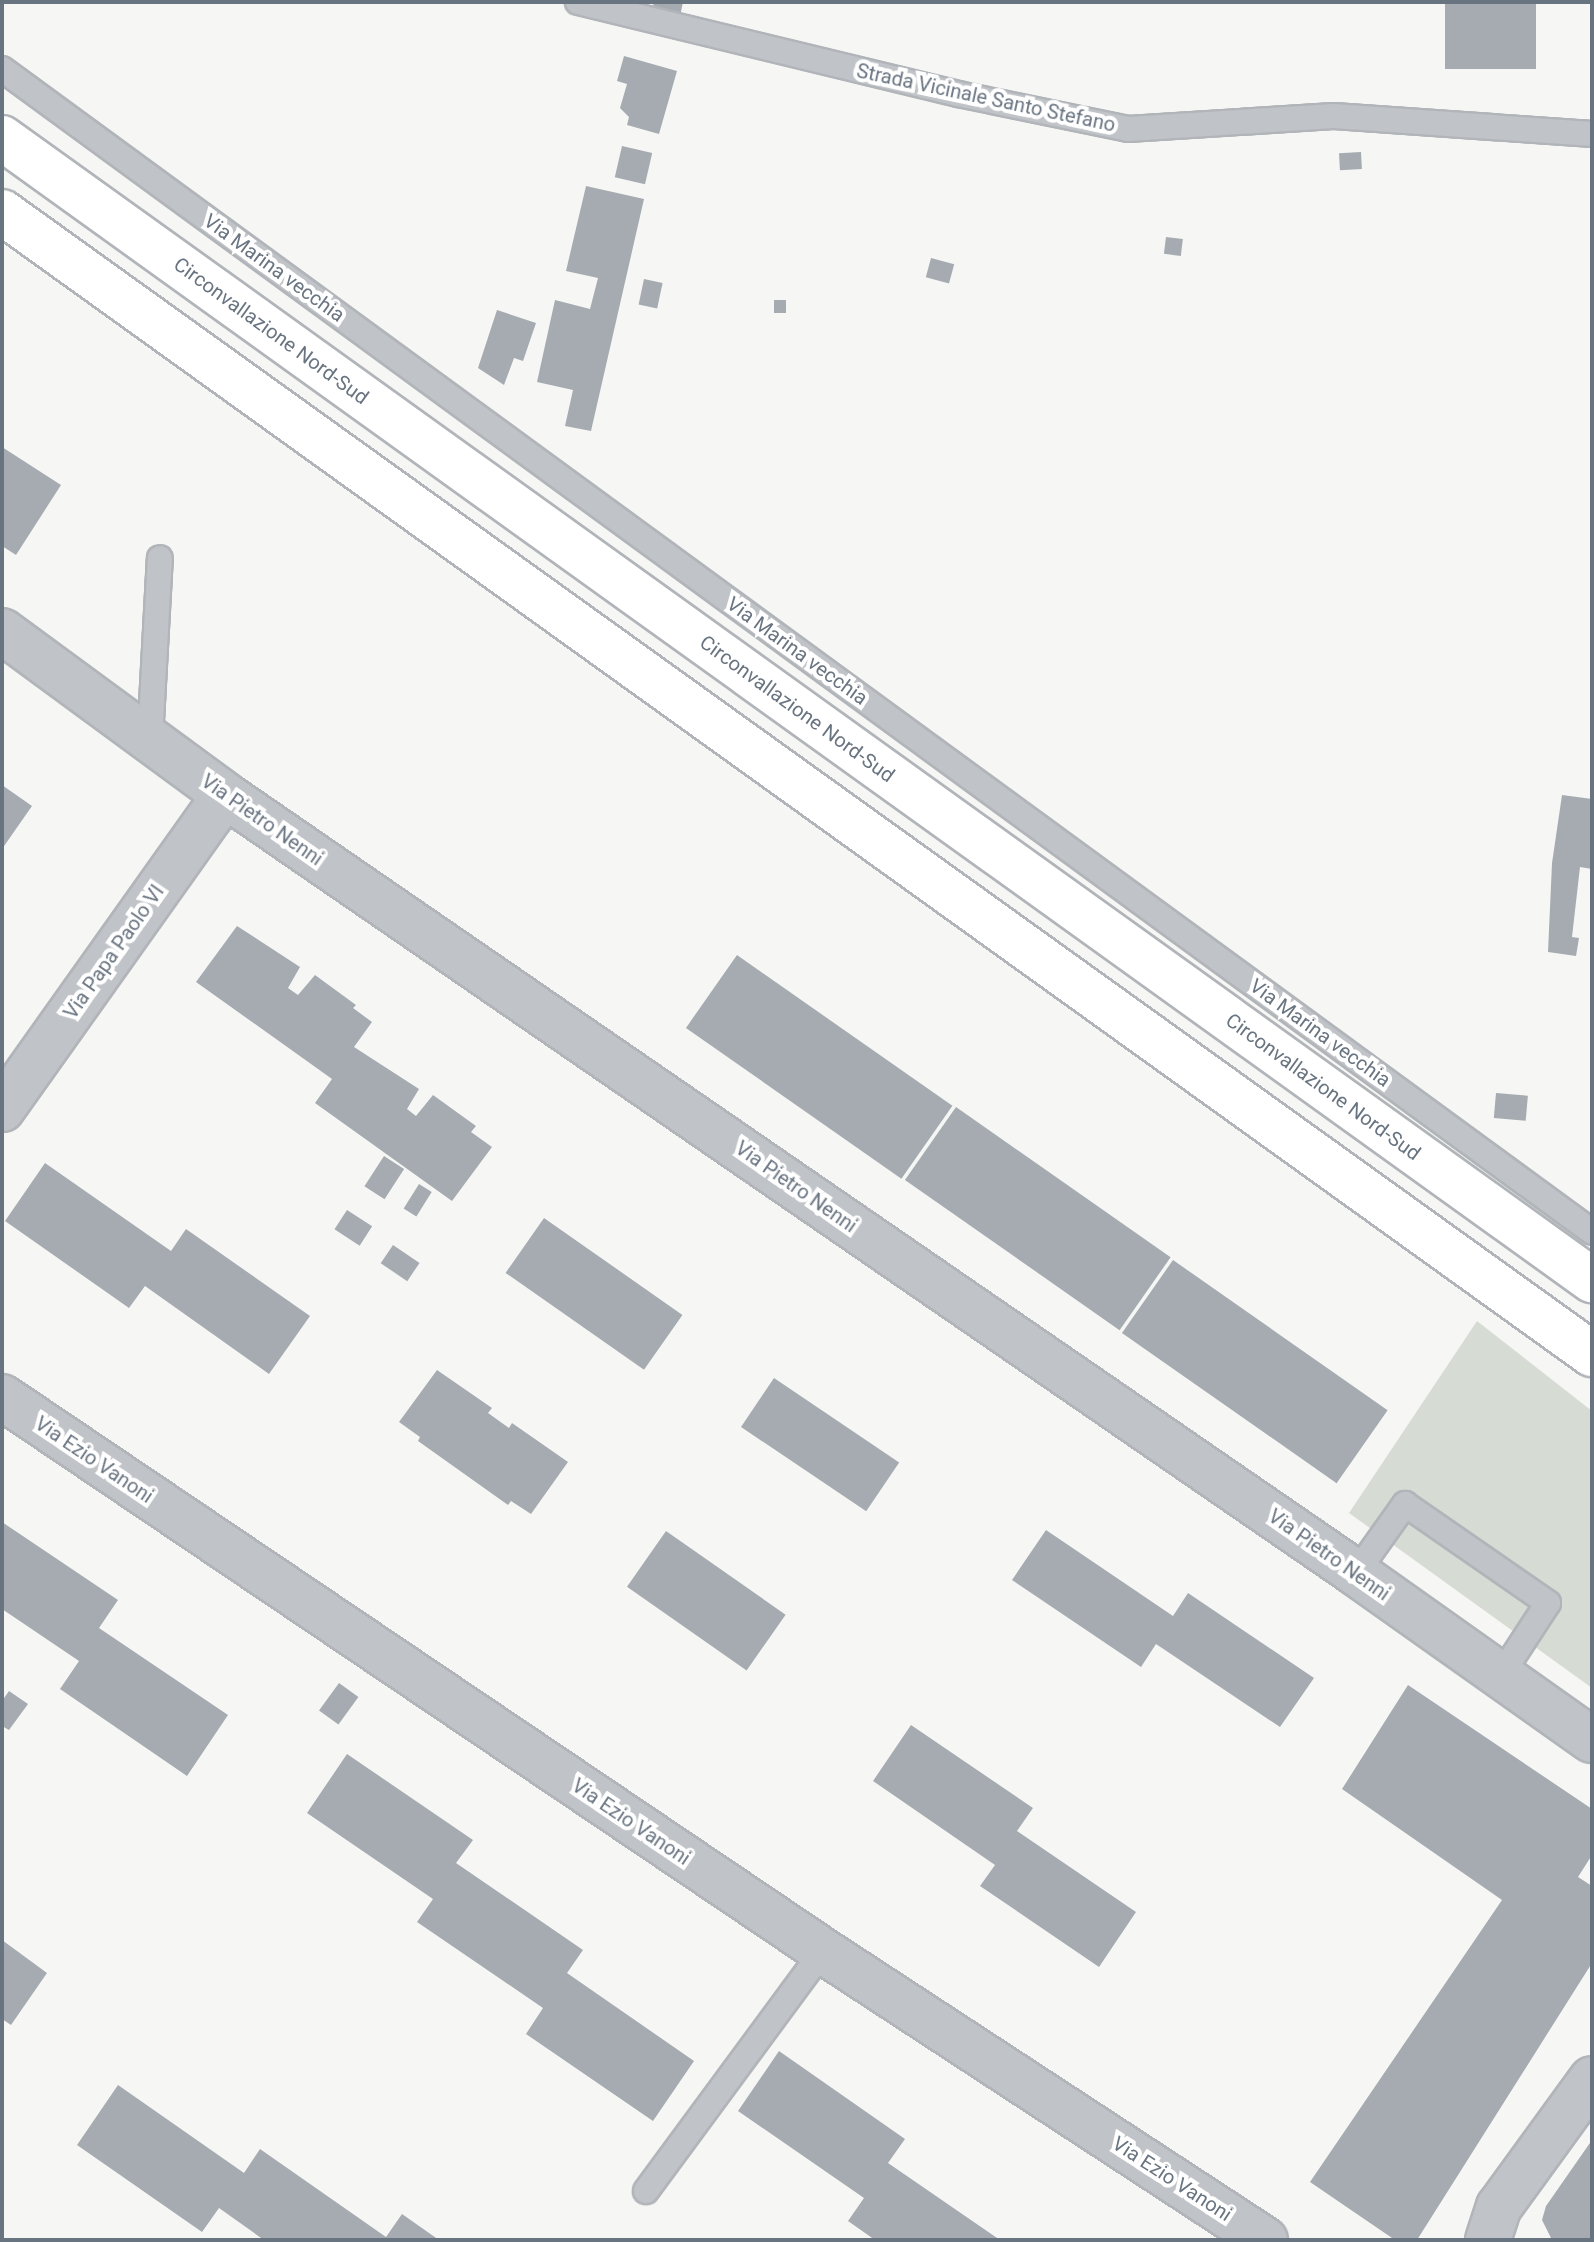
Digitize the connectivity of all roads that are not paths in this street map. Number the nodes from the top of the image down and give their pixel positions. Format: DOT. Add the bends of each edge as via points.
graph roads {
  1 [pos="578,2"];
  2 [pos="2,69"];
  3 [pos="1592,134"];
  4 [pos="2,138"];
  5 [pos="2,212"];
  6 [pos="160,558"];
  7 [pos="2,631"];
  8 [pos="150,740"];
  9 [pos="225,795"];
  10 [pos="2,1109"];
  11 [pos="1592,1232"];
  12 [pos="1592,1280"];
  13 [pos="1592,1354"];
  14 [pos="2,1397"];
  15 [pos="1356,1573"];
  16 [pos="1501,1675"];
  17 [pos="1592,1740"];
  18 [pos="823,1951"];
  19 [pos="1592,2079"];
  20 [pos="646,2191"];
  21 [pos="1265,2240"];
  22 [pos="1488,2240"];
  1 -- 3 [label="lane, Strada Vicinale Santo Stefano" via="958,94 1128,129 1334,116"];
  2 -- 11 [label="lane, Via Marina vecchia"];
  4 -- 12 [label="main road, Circonvallazione Nord-Sud"];
  5 -- 13 [label="main road"];
  6 -- 8 [label="lane"];
  7 -- 8 [label="street, Via Pietro Nenni"];
  8 -- 9 [label="street, Via Pietro Nenni"];
  9 -- 10 [label="street, Via Papa Paolo VI"];
  9 -- 15 [label="street, Via Pietro Nenni"];
  14 -- 18 [label="street, Via Ezio Vanoni"];
  15 -- 16 [label="street, Via Pietro Nenni"];
  15 -- 16 [label="lane" via="1405,1504 1548,1603"];
  16 -- 17 [label="street, Via Pietro Nenni"];
  18 -- 20 [label="lane"];
  18 -- 21 [label="street, Via Ezio Vanoni"];
  19 -- 22 [label="street" via="1499,2207"];
}
